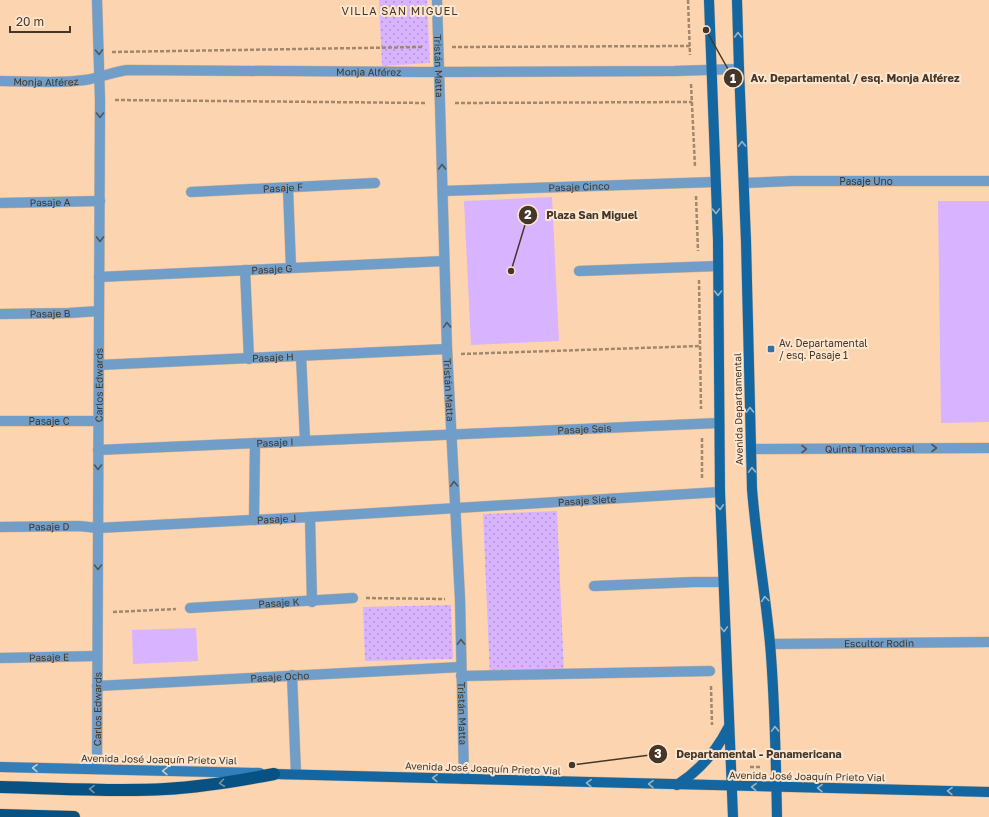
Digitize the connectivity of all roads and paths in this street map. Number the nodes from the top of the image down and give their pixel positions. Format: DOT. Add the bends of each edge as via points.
graph roads {
  1 [pos="97,0"];
  2 [pos="437,0"];
  3 [pos="688,0"];
  4 [pos="709,0"];
  5 [pos="737,0"];
  6 [pos="690,46"];
  7 [pos="438,47"];
  8 [pos="99,52"];
  9 [pos="739,69"];
  10 [pos="439,71"];
  11 [pos="691,71"];
  12 [pos="712,71"];
  13 [pos="100,76"];
  14 [pos="0,80"];
  15 [pos="100,100"];
  16 [pos="692,102"];
  17 [pos="440,103"];
  18 [pos="989,181"];
  19 [pos="696,182"];
  20 [pos="715,182"];
  21 [pos="375,183"];
  22 [pos="744,183"];
  23 [pos="288,188"];
  24 [pos="443,191"];
  25 [pos="190,192"];
  26 [pos="100,200"];
  27 [pos="0,203"];
  28 [pos="444,261"];
  29 [pos="699,266"];
  30 [pos="718,266"];
  31 [pos="292,268"];
  32 [pos="245,270"];
  33 [pos="579,271"];
  34 [pos="99,277"];
  35 [pos="99,311"];
  36 [pos="0,314"];
  37 [pos="700,346"];
  38 [pos="448,352"];
  39 [pos="301,356"];
  40 [pos="249,359"];
  41 [pos="99,365"];
  42 [pos="0,421"];
  43 [pos="98,421"];
  44 [pos="718,423"];
  45 [pos="701,424"];
  46 [pos="451,434"];
  47 [pos="305,440"];
  48 [pos="255,443"];
  49 [pos="989,448"];
  50 [pos="751,449"];
  51 [pos="98,450"];
  52 [pos="720,492"];
  53 [pos="702,493"];
  54 [pos="455,507"];
  55 [pos="310,517"];
  56 [pos="254,520"];
  57 [pos="0,527"];
  58 [pos="98,528"];
  59 [pos="722,582"];
  60 [pos="594,586"];
  61 [pos="353,598"];
  62 [pos="460,599"];
  63 [pos="312,602"];
  64 [pos="190,608"];
  65 [pos="98,613"];
  66 [pos="989,642"];
  67 [pos="770,644"];
  68 [pos="97,656"];
  69 [pos="0,658"];
  70 [pos="461,671"];
  71 [pos="710,671"];
  72 [pos="292,676"];
  73 [pos="97,686"];
  74 [pos="712,725"];
  75 [pos="728,726"];
  76 [pos="764,766"];
  77 [pos="0,767"];
  78 [pos="750,767"];
  79 [pos="97,769"];
  80 [pos="274,774"];
  81 [pos="296,774"];
  82 [pos="464,779"];
  83 [pos="678,785"];
  84 [pos="732,786"];
  85 [pos="0,787"];
  86 [pos="776,787"];
  87 [pos="989,792"];
  88 [pos="0,815"];
  89 [pos="733,816"];
  90 [pos="74,817"];
  91 [pos="777,817"];
  1 -- 8 [label="street, Carlos Edwards, one-way"];
  2 -- 7 [label="street, Tristán Matta"];
  3 -- 6 [label="path"];
  4 -- 12 [label="main road, Avenida Departamental"];
  9 -- 5 [label="main road, Avenida Departamental, one-way"];
  6 -- 7 [label="path"];
  6 -- 11 [label="path"];
  7 -- 8 [label="path"];
  7 -- 10 [label="street, Tristán Matta"];
  8 -- 13 [label="street, Carlos Edwards"];
  9 -- 12 [label="street, Monja Alférez"];
  22 -- 9 [label="main road, Avenida Departamental, one-way"];
  10 -- 11 [label="street, Monja Alférez"];
  10 -- 13 [label="street, Monja Alférez" via="127,70"];
  10 -- 17 [label="street, Tristán Matta"];
  11 -- 12 [label="street, Monja Alférez"];
  11 -- 16 [label="path"];
  12 -- 20 [label="main road, Avenida Departamental"];
  13 -- 14 [label="street, Monja Alférez" via="73,81"];
  13 -- 15 [label="street, Carlos Edwards"];
  15 -- 17 [label="path"];
  15 -- 26 [label="street, Carlos Edwards, one-way"];
  16 -- 17 [label="path"];
  16 -- 19 [label="path"];
  24 -- 17 [label="street, Tristán Matta, one-way"];
  18 -- 22 [label="street, Pasaje Uno"];
  19 -- 20 [label="street, Pasaje Cinco"];
  19 -- 24 [label="street, Pasaje Cinco"];
  19 -- 29 [label="path"];
  20 -- 30 [label="main road, Avenida Departamental, one-way"];
  21 -- 23 [label="street, Pasaje F"];
  50 -- 22 [label="main road, Avenida Departamental, one-way"];
  23 -- 25 [label="street, Pasaje F"];
  23 -- 31 [label="street"];
  24 -- 28 [label="street, Tristán Matta"];
  26 -- 27 [label="street, Pasaje A"];
  26 -- 34 [label="street, Carlos Edwards, one-way"];
  28 -- 31 [label="street, Pasaje G"];
  38 -- 28 [label="street, Tristán Matta, one-way"];
  29 -- 30 [label="street"];
  29 -- 33 [label="street"];
  29 -- 37 [label="path"];
  30 -- 44 [label="main road, Avenida Departamental, one-way"];
  31 -- 32 [label="street, Pasaje G"];
  32 -- 34 [label="street, Pasaje G"];
  32 -- 40 [label="street"];
  34 -- 35 [label="street, Carlos Edwards"];
  35 -- 36 [label="street, Pasaje B"];
  35 -- 41 [label="street, Carlos Edwards"];
  37 -- 38 [label="path"];
  37 -- 45 [label="path"];
  38 -- 39 [label="street, Pasaje H"];
  38 -- 46 [label="street, Tristán Matta"];
  39 -- 40 [label="street, Pasaje H"];
  39 -- 47 [label="street"];
  40 -- 41 [label="street, Pasaje H"];
  41 -- 43 [label="street, Carlos Edwards"];
  42 -- 43 [label="street, Pasaje C"];
  43 -- 51 [label="street, Carlos Edwards"];
  44 -- 45 [label="street, Pasaje Seis"];
  44 -- 52 [label="main road, Avenida Departamental"];
  45 -- 46 [label="street, Pasaje Seis"];
  45 -- 53 [label="path"];
  46 -- 47 [label="street, Pasaje I"];
  54 -- 46 [label="street, Tristán Matta, one-way"];
  47 -- 48 [label="street, Pasaje I"];
  48 -- 51 [label="street, Pasaje I"];
  48 -- 56 [label="street"];
  50 -- 49 [label="street, Quinta Transversal, one-way"];
  67 -- 50 [label="main road, Avenida Departamental, one-way" via="755,528"];
  51 -- 58 [label="street, Carlos Edwards, one-way"];
  52 -- 53 [label="street, Pasaje Siete"];
  52 -- 59 [label="main road, Avenida Departamental, one-way"];
  53 -- 54 [label="street, Pasaje Siete"];
  54 -- 55 [label="street, Pasaje J"];
  54 -- 62 [label="street, Tristán Matta"];
  55 -- 56 [label="street, Pasaje J"];
  55 -- 63 [label="street"];
  56 -- 58 [label="street, Pasaje J"];
  57 -- 58 [label="street, Pasaje D"];
  58 -- 65 [label="street, Carlos Edwards, one-way"];
  59 -- 60 [label="street"];
  59 -- 75 [label="main road, Avenida Departamental, one-way"];
  61 -- 62 [label="path"];
  61 -- 63 [label="street, Pasaje K"];
  70 -- 62 [label="street, Tristán Matta, one-way"];
  63 -- 64 [label="street, Pasaje K"];
  64 -- 65 [label="path"];
  65 -- 68 [label="street, Carlos Edwards"];
  66 -- 67 [label="street, Escultor Rodin"];
  86 -- 67 [label="main road, Avenida Departamental, one-way"];
  68 -- 69 [label="street, Pasaje E"];
  68 -- 73 [label="street, Carlos Edwards"];
  70 -- 71 [label="street, Pasaje Ocho"];
  70 -- 72 [label="street, Pasaje Ocho"];
  70 -- 82 [label="street, Tristán Matta"];
  71 -- 74 [label="path"];
  72 -- 73 [label="street, Pasaje Ocho"];
  72 -- 81 [label="street"];
  73 -- 79 [label="street, Carlos Edwards"];
  75 -- 83 [label="main road" via="705,763"];
  75 -- 84 [label="main road, Avenida Departamental"];
  76 -- 78 [label="path"];
  79 -- 77 [label="main road, Avenida José Joaquín Prieto Vial, one-way"];
  80 -- 79 [label="main road, Avenida José Joaquín Prieto Vial, one-way"];
  80 -- 81 [label="main road, Avenida José Joaquín Prieto Vial"];
  80 -- 85 [label="highway, one-way" via="165,789"];
  82 -- 81 [label="main road, Avenida José Joaquín Prieto Vial, one-way"];
  83 -- 82 [label="main road, Avenida José Joaquín Prieto Vial, one-way"];
  83 -- 84 [label="main road, Avenida José Joaquín Prieto Vial"];
  86 -- 84 [label="main road, Avenida José Joaquín Prieto Vial, one-way"];
  84 -- 89 [label="main road, Avenida Departamental"];
  87 -- 86 [label="main road, Avenida José Joaquín Prieto Vial, one-way"];
  86 -- 91 [label="main road, Avenida Departamental"];
  88 -- 90 [label="highway"];
}
